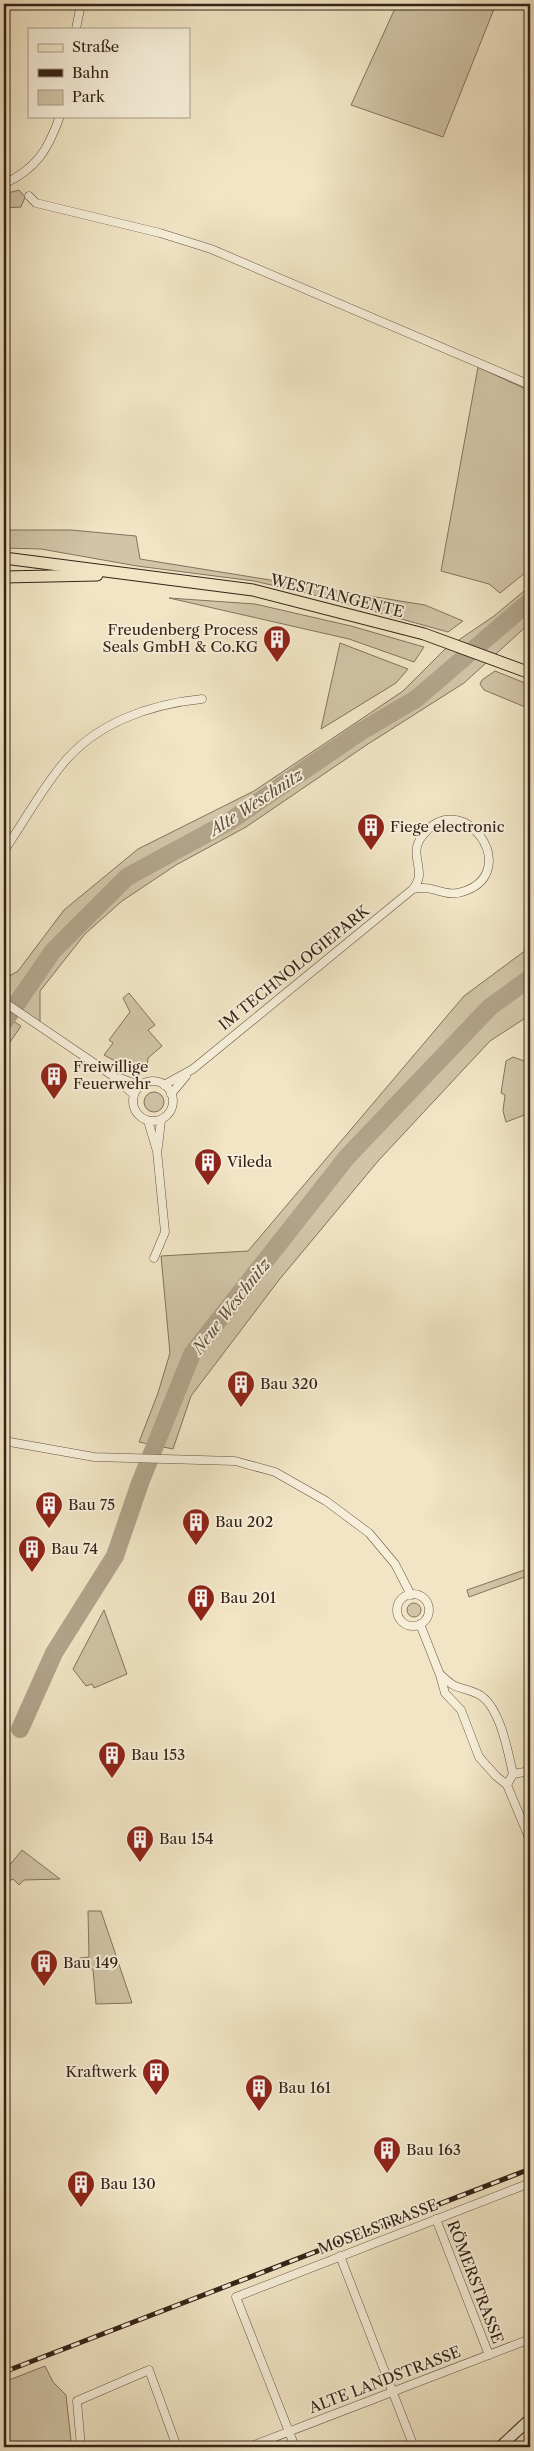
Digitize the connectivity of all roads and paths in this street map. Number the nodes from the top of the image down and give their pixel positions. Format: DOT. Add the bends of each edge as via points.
graph roads {
  1 [pos="81,4"];
  2 [pos="76,28"];
  3 [pos="59,118"];
  4 [pos="4,184"];
  5 [pos="29,196"];
  6 [pos="530,385"];
  7 [pos="4,558"];
  8 [pos="131,575"];
  9 [pos="4,577"];
  10 [pos="530,673"];
  11 [pos="202,699"];
  12 [pos="4,851"];
  13 [pos="413,889"];
  14 [pos="4,1002"];
  15 [pos="193,1069"];
  16 [pos="113,1076"];
  17 [pos="164,1085"];
  18 [pos="141,1086"];
  19 [pos="171,1094"];
  20 [pos="134,1095"];
  21 [pos="160,1120"];
  22 [pos="148,1121"];
  23 [pos="157,1151"];
  24 [pos="154,1258"];
  25 [pos="4,1441"];
  26 [pos="411,1595"];
  27 [pos="420,1624"];
  28 [pos="440,1675"];
  29 [pos="530,1771"];
  30 [pos="513,1774"];
  31 [pos="507,1785"];
  32 [pos="530,1840"];
  33 [pos="530,2185"];
  34 [pos="436,2219"];
  35 [pos="340,2256"];
  36 [pos="530,2338"];
  37 [pos="489,2355"];
  38 [pos="393,2392"];
  39 [pos="530,2419"];
  40 [pos="289,2432"];
  41 [pos="81,2447"];
  42 [pos="178,2447"];
  43 [pos="249,2447"];
  44 [pos="295,2447"];
  45 [pos="414,2447"];
  46 [pos="500,2447"];
  1 -- 2 [label="street"];
  3 -- 4 [label="street" via="50,144 36,164"];
  5 -- 6 [label="street" via="36,203 160,233 211,249"];
  7 -- 8 [label="main road, WESTTANGENTE"];
  8 -- 9 [label="main road, WESTTANGENTE"];
  8 -- 10 [label="main road, WESTTANGENTE" via="253,590 424,634"];
  11 -- 12 [label="street" via="135,713 84,742 62,765"];
  13 -- 13 [label="street" via="427,887 455,894 478,884 486,871 489,856 480,833 468,824 453,820 439,823 426,831 416,850 419,876"];
  13 -- 15 [label="street, IM TECHNOLOGIEPARK"];
  14 -- 16 [label="street"];
  15 -- 17 [label="street, IM TECHNOLOGIEPARK"];
  15 -- 19 [label="street, IM TECHNOLOGIEPARK"];
  16 -- 18 [label="street"];
  16 -- 20 [label="street"];
  17 -- 18 [label="street" via="148,1082"];
  17 -- 19 [label="street"];
  18 -- 20 [label="street"];
  19 -- 21 [label="street" via="170,1112"];
  20 -- 22 [label="street" via="134,1108"];
  21 -- 22 [label="street"];
  21 -- 23 [label="street"];
  22 -- 23 [label="street"];
  23 -- 24 [label="street" via="165,1232"];
  25 -- 26 [label="street" via="94,1457 235,1461 275,1472 332,1505 369,1533 395,1564"];
  26 -- 27 [label="street" via="424,1599 428,1609"];
  26 -- 27 [label="street" via="400,1602 397,1615 408,1626"];
  27 -- 28 [label="street"];
  28 -- 30 [label="street" via="459,1689 477,1693 487,1701 497,1718"];
  28 -- 31 [label="street" via="445,1693 461,1710 479,1757"];
  29 -- 30 [label="street"];
  30 -- 31 [label="street"];
  31 -- 32 [label="street"];
  33 -- 34 [label="street, MOSELSTRASSE"];
  34 -- 35 [label="street, MOSELSTRASSE"];
  34 -- 37 [label="street, RÖMERSTRASSE"];
  35 -- 38 [label="street"];
  35 -- 40 [label="street, MOSELSTRASSE" via="236,2297"];
  36 -- 37 [label="street, ALTE LANDSTRASSE"];
  37 -- 38 [label="street, ALTE LANDSTRASSE"];
  38 -- 40 [label="street, ALTE LANDSTRASSE"];
  38 -- 45 [label="street"];
  39 -- 46 [label="main road"];
  40 -- 43 [label="street, ALTE LANDSTRASSE"];
  40 -- 44 [label="street"];
  41 -- 42 [label="street" via="77,2401 149,2370"];
}
